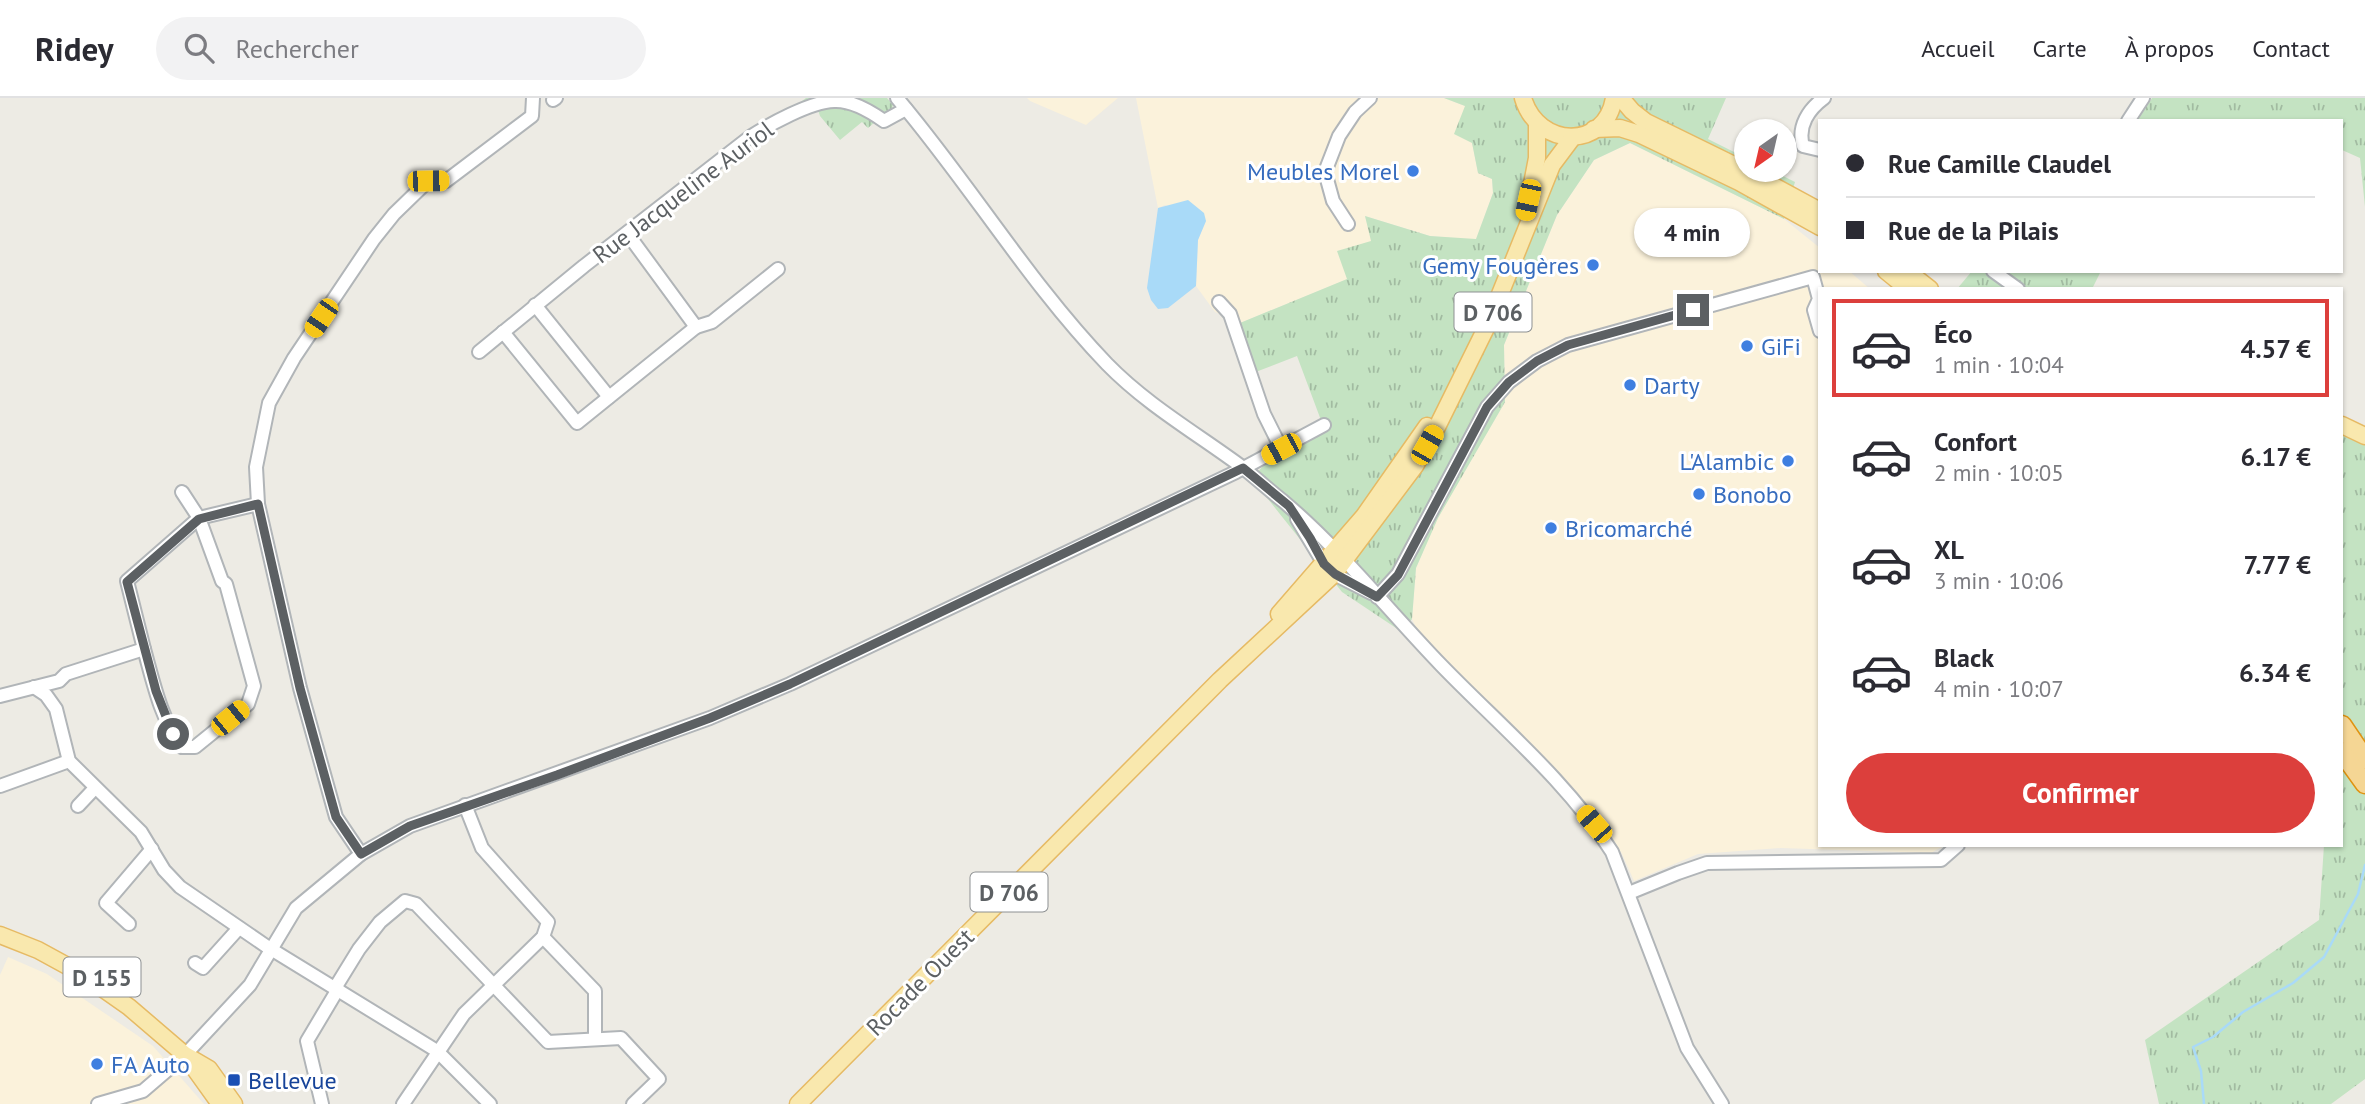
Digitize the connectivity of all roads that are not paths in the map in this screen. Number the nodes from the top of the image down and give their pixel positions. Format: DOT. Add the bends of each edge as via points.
graph roads {
  1 [pos="533,98"];
  2 [pos="897,98"];
  3 [pos="1370,98"];
  4 [pos="1523,98"];
  5 [pos="1614,98"];
  6 [pos="1622,98"];
  7 [pos="1824,98"];
  8 [pos="2143,98"];
  9 [pos="1808,104"];
  10 [pos="906,109"];
  11 [pos="2129,119"];
  12 [pos="1537,124"];
  13 [pos="1594,129"];
  14 [pos="1573,136"];
  15 [pos="1818,150"];
  16 [pos="1818,210"];
  17 [pos="1348,224"];
  18 [pos="1818,225"];
  19 [pos="627,233"];
  20 [pos="1520,242"];
  21 [pos="778,269"];
  22 [pos="1888,273"];
  23 [pos="1910,273"];
  24 [pos="1996,273"];
  25 [pos="1906,287"];
  26 [pos="1928,287"];
  27 [pos="2015,287"];
  28 [pos="1818,296"];
  29 [pos="1818,301"];
  30 [pos="1219,302"];
  31 [pos="535,305"];
  32 [pos="1818,324"];
  33 [pos="696,327"];
  34 [pos="503,332"];
  35 [pos="479,352"];
  36 [pos="609,397"];
  37 [pos="1324,425"];
  38 [pos="2343,425"];
  39 [pos="2365,436"];
  40 [pos="1281,449"];
  41 [pos="1243,468"];
  42 [pos="182,492"];
  43 [pos="258,504"];
  44 [pos="1289,506"];
  45 [pos="199,519"];
  46 [pos="1344,558"];
  47 [pos="1332,571"];
  48 [pos="1377,597"];
  49 [pos="144,649"];
  50 [pos="34,687"];
  51 [pos="0,696"];
  52 [pos="2343,726"];
  53 [pos="2343,753"];
  54 [pos="2365,759"];
  55 [pos="69,761"];
  56 [pos="2365,784"];
  57 [pos="0,786"];
  58 [pos="95,788"];
  59 [pos="465,805"];
  60 [pos="78,806"];
  61 [pos="1956,847"];
  62 [pos="152,849"];
  63 [pos="361,854"];
  64 [pos="1629,893"];
  65 [pos="0,923"];
  66 [pos="129,924"];
  67 [pos="239,928"];
  68 [pos="0,935"];
  69 [pos="543,937"];
  70 [pos="270,949"];
  71 [pos="195,962"];
  72 [pos="492,985"];
  73 [pos="336,989"];
  74 [pos="596,1039"];
  75 [pos="437,1051"];
  76 [pos="185,1055"];
  77 [pos="98,1104"];
  78 [pos="220,1104"];
  79 [pos="233,1104"];
  80 [pos="322,1104"];
  81 [pos="403,1104"];
  82 [pos="490,1104"];
  83 [pos="633,1104"];
  84 [pos="798,1104"];
  85 [pos="1722,1104"];
  1 -- 43 [label="street" via="532,116 446,181 428,181 394,214 367,250 269,403 256,467"];
  2 -- 10 [label="street"];
  3 -- 17 [label="street" via="1339,136 1325,172 1333,201"];
  4 -- 12 [label="main road"];
  5 -- 13 [label="main road" via="1605,119"];
  6 -- 16 [label="main road" via="1646,122"];
  7 -- 9 [label="street"];
  8 -- 11 [label="street"];
  9 -- 15 [label="street" via="1800,138 1803,146"];
  10 -- 19 [label="street, Rue Jacqueline Auriol" via="884,121 856,105 834,101 774,122"];
  10 -- 41 [label="street" via="1107,364 1140,394"];
  12 -- 14 [label="main road" via="1548,132"];
  12 -- 20 [label="main road, Rocade Ouest / D 706" via="1537,158"];
  13 -- 14 [label="main road"];
  13 -- 18 [label="main road" via="1620,128 1639,134"];
  14 -- 20 [label="main road, Rocade Ouest / D 706" via="1552,165"];
  19 -- 31 [label="street, Rue Jacqueline Auriol"];
  19 -- 33 [label="street"];
  20 -- 46 [label="main road, Rocade Ouest / D 706" via="1488,324 1415,466"];
  21 -- 33 [label="street" via="712,322"];
  22 -- 25 [label="main road"];
  23 -- 26 [label="main road"];
  24 -- 27 [label="street"];
  28 -- 48 [label="street" via="1813,278 1568,345 1537,361 1509,382 1487,407 1398,575"];
  29 -- 32 [label="street" via="1814,310"];
  30 -- 40 [label="street" via="1230,314 1264,415"];
  31 -- 34 [label="street, Rue Jacqueline Auriol"];
  31 -- 36 [label="street"];
  33 -- 36 [label="street"];
  34 -- 35 [label="street, Rue Jacqueline Auriol"];
  34 -- 36 [label="street" via="577,423"];
  37 -- 40 [label="street"];
  38 -- 39 [label="main road"];
  40 -- 41 [label="street"];
  41 -- 44 [label="street"];
  41 -- 59 [label="street" via="852,656 710,718"];
  42 -- 45 [label="street"];
  43 -- 45 [label="street"];
  43 -- 63 [label="street" via="300,688 336,817"];
  44 -- 46 [label="street"];
  44 -- 47 [label="street"];
  45 -- 49 [label="street" via="127,582"];
  45 -- 49 [label="street" via="226,584 254,686 248,704 195,747 182,747 166,717"];
  46 -- 47 [label="main road, Rocade Ouest / D 706"];
  46 -- 48 [label="street"];
  47 -- 48 [label="street"];
  47 -- 84 [label="main road, Rocade Ouest / D 706"];
  48 -- 64 [label="street" via="1570,795 1612,852"];
  49 -- 50 [label="street"];
  50 -- 51 [label="street"];
  50 -- 55 [label="street" via="56,709"];
  52 -- 54 [label="highway"];
  53 -- 56 [label="highway"];
  55 -- 57 [label="street"];
  55 -- 58 [label="street"];
  58 -- 60 [label="street"];
  58 -- 62 [label="street" via="141,832"];
  59 -- 63 [label="street" via="410,826"];
  59 -- 69 [label="street" via="482,848 548,922"];
  61 -- 64 [label="street" via="1941,860 1707,863"];
  62 -- 66 [label="street" via="106,903"];
  62 -- 67 [label="street" via="180,887"];
  63 -- 70 [label="street" via="296,908"];
  64 -- 85 [label="street" via="1687,1048"];
  65 -- 76 [label="main road, D 155" via="86,966 167,1029"];
  67 -- 70 [label="street"];
  67 -- 71 [label="street" via="203,968"];
  68 -- 76 [label="main road, D 155" via="82,974"];
  69 -- 72 [label="street"];
  69 -- 74 [label="street" via="595,991"];
  70 -- 73 [label="street"];
  70 -- 76 [label="street" via="250,985"];
  72 -- 73 [label="street" via="416,904 405,901 380,922"];
  72 -- 74 [label="street" via="548,1042"];
  72 -- 75 [label="street"];
  73 -- 75 [label="street"];
  73 -- 80 [label="street" via="307,1041"];
  74 -- 83 [label="street" via="621,1038 659,1079"];
  75 -- 81 [label="street"];
  75 -- 82 [label="street"];
  76 -- 77 [label="street" via="143,1091"];
  76 -- 78 [label="main road, D 155"];
  76 -- 79 [label="main road, D 155" via="208,1069"];
}
